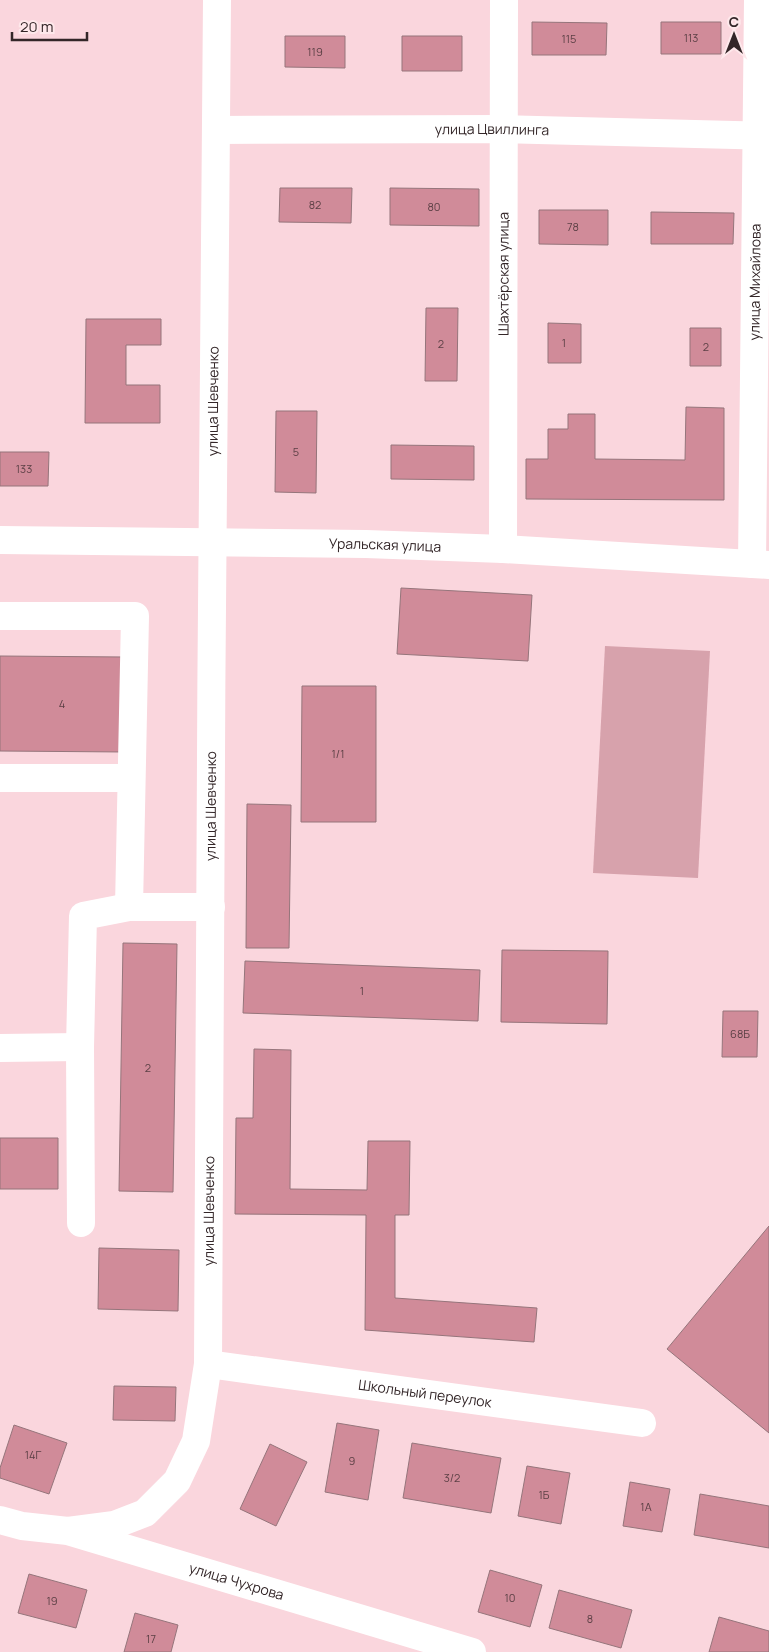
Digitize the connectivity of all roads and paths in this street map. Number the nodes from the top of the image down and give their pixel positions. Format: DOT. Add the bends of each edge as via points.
graph roads {
  1 [pos="217,0"];
  2 [pos="504,0"];
  3 [pos="758,0"];
  4 [pos="504,129"];
  5 [pos="216,130"];
  6 [pos="763,136"];
  7 [pos="0,540"];
  8 [pos="212,542"];
  9 [pos="503,549"];
  10 [pos="761,564"];
  11 [pos="0,616"];
  12 [pos="0,778"];
  13 [pos="131,778"];
  14 [pos="129,906"];
  15 [pos="211,907"];
  16 [pos="80,1047"];
  17 [pos="0,1048"];
  18 [pos="81,1223"];
  19 [pos="208,1364"];
  20 [pos="642,1423"];
  21 [pos="0,1520"];
  22 [pos="68,1530"];
  23 [pos="472,1652"];
  1 -- 5 [label="street, улица Шевченко"];
  2 -- 4 [label="street, Шахтёрская улица"];
  3 -- 6 [label="street, улица Михайлова"];
  4 -- 5 [label="street, улица Цвиллинга"];
  4 -- 6 [label="street, улица Цвиллинга"];
  4 -- 9 [label="street, Шахтёрская улица"];
  5 -- 8 [label="street, улица Шевченко"];
  6 -- 10 [label="street, улица Михайлова"];
  7 -- 8 [label="street, Уральская улица"];
  8 -- 9 [label="street, Уральская улица"];
  8 -- 15 [label="street, улица Шевченко"];
  9 -- 10 [label="street, Уральская улица"];
  11 -- 13 [label="street" via="135,616"];
  12 -- 13 [label="street"];
  13 -- 14 [label="street"];
  14 -- 15 [label="street"];
  14 -- 16 [label="street" via="83,916"];
  15 -- 19 [label="street, улица Шевченко"];
  16 -- 17 [label="street"];
  16 -- 18 [label="street"];
  19 -- 20 [label="street, Школьный переулок"];
  19 -- 22 [label="street, улица Шевченко" via="196,1441 177,1481 146,1513 114,1525"];
  21 -- 22 [label="street, улица Чухрова" via="22,1526"];
  22 -- 23 [label="street, улица Чухрова"];
}
